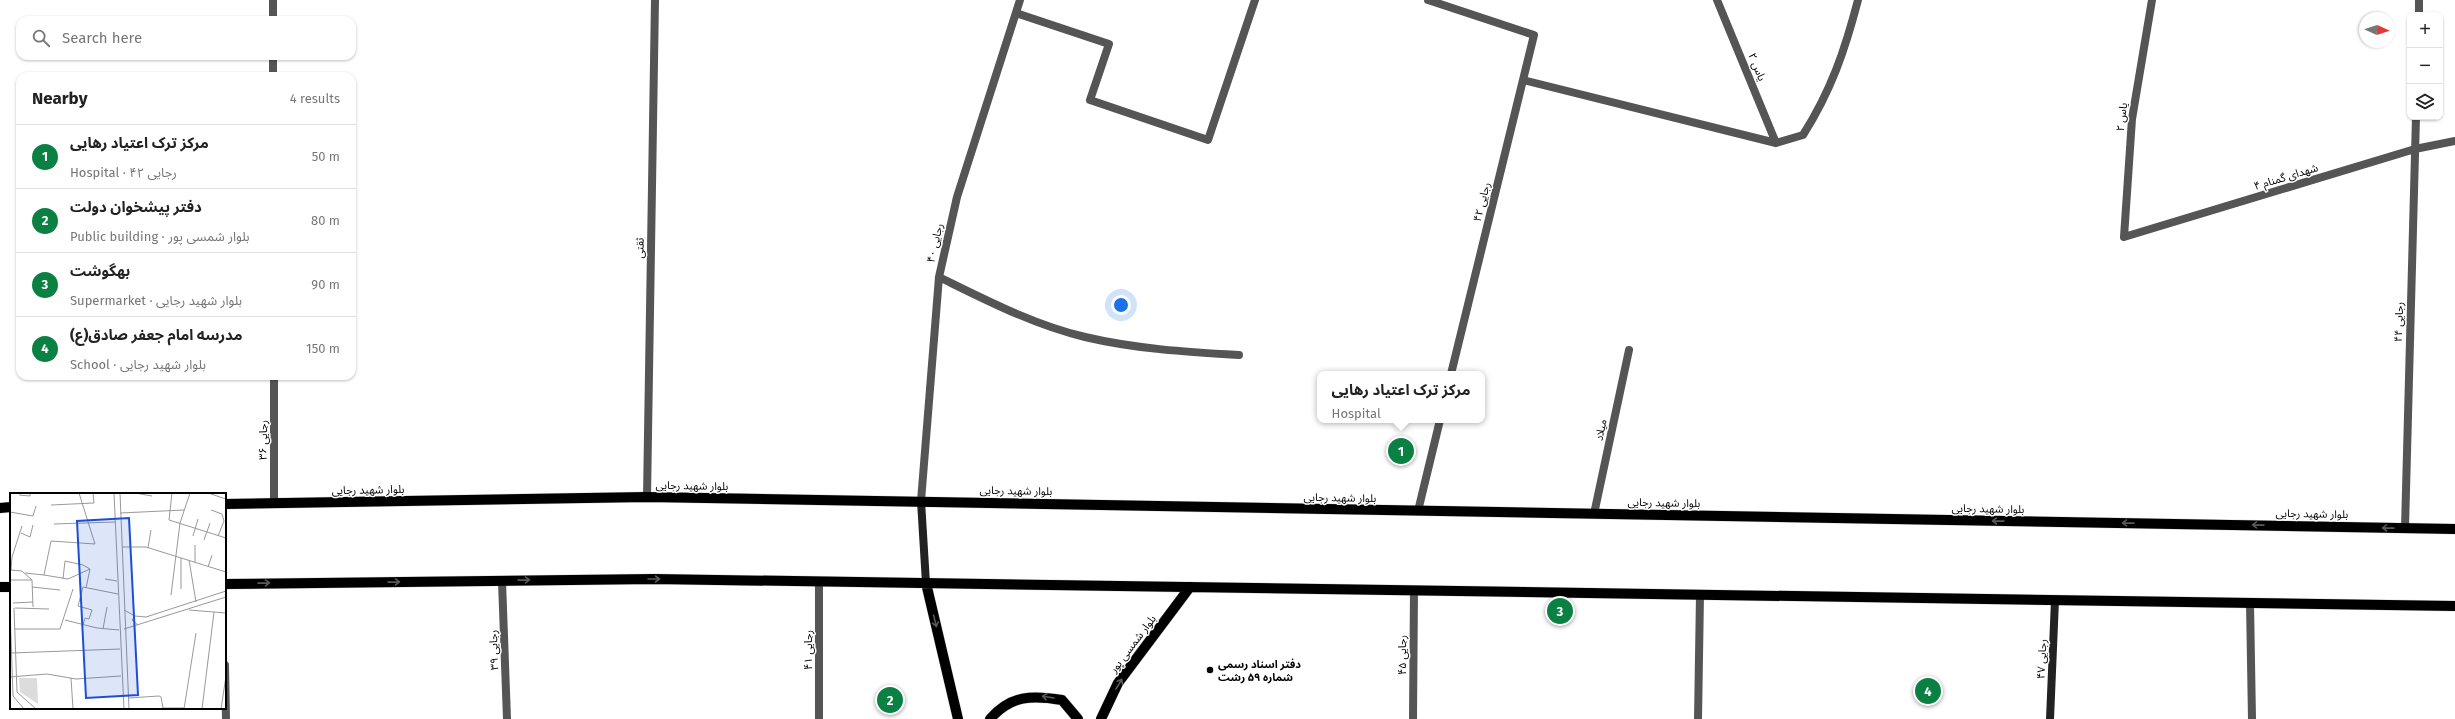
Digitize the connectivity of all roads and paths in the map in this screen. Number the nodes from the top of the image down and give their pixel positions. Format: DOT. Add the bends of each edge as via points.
graph roads {
  1 [pos="273,0"];
  2 [pos="655,0"];
  3 [pos="1020,0"];
  4 [pos="1255,0"];
  5 [pos="1428,0"];
  6 [pos="1717,0"];
  7 [pos="1858,0"];
  8 [pos="2152,0"];
  9 [pos="2419,0"];
  10 [pos="2419,12"];
  11 [pos="1016,13"];
  12 [pos="273,16"];
  13 [pos="273,60"];
  14 [pos="273,72"];
  15 [pos="1523,80"];
  16 [pos="2416,120"];
  17 [pos="2455,141"];
  18 [pos="1776,143"];
  19 [pos="2415,149"];
  20 [pos="2124,237"];
  21 [pos="939,277"];
  22 [pos="1629,350"];
  23 [pos="1239,355"];
  24 [pos="1452,371"];
  25 [pos="274,380"];
  26 [pos="1439,423"];
  27 [pos="647,497"];
  28 [pos="921,501"];
  29 [pos="274,503"];
  30 [pos="226,504"];
  31 [pos="10,507"];
  32 [pos="0,508"];
  33 [pos="1418,511"];
  34 [pos="1594,514"];
  35 [pos="2404,528"];
  36 [pos="2455,529"];
  37 [pos="502,581"];
  38 [pos="819,581"];
  39 [pos="926,583"];
  40 [pos="226,584"];
  41 [pos="1190,587"];
  42 [pos="1414,590"];
  43 [pos="1700,594"];
  44 [pos="2055,600"];
  45 [pos="2250,603"];
  46 [pos="2455,606"];
  47 [pos="226,709"];
  48 [pos="226,719"];
  49 [pos="507,719"];
  50 [pos="819,719"];
  51 [pos="958,719"];
  52 [pos="990,719"];
  53 [pos="1078,719"];
  54 [pos="1101,719"];
  55 [pos="1413,719"];
  56 [pos="1698,719"];
  57 [pos="2050,719"];
  58 [pos="2252,719"];
  1 -- 12 [label="street"];
  2 -- 27 [label="street, ثقتی"];
  3 -- 11 [label="street, رجایی ۴۰"];
  4 -- 11 [label="street" via="1208,140 1090,100 1109,44"];
  5 -- 15 [label="street, رجایی ۴۲" via="1534,35"];
  6 -- 18 [label="street, یاس ۲"];
  7 -- 18 [label="street" via="1844,51 1822,106 1803,135"];
  8 -- 20 [label="street, یاس ۲" via="2132,119"];
  9 -- 10 [label="street"];
  11 -- 21 [label="street, رجایی ۴۰" via="957,197"];
  13 -- 14 [label="street"];
  15 -- 18 [label="street"];
  15 -- 24 [label="street, رجایی ۴۲"];
  16 -- 19 [label="street, رجایی ۴۴"];
  17 -- 19 [label="street, شهدای گمنام ۴"];
  19 -- 20 [label="street, شهدای گمنام ۴"];
  19 -- 35 [label="street, رجایی ۴۴"];
  21 -- 23 [label="street" via="1010,312 1084,337 1161,351"];
  21 -- 28 [label="street, رجایی ۴۰"];
  22 -- 34 [label="street, میلاد"];
  25 -- 29 [label="street, رجایی ۳۶"];
  26 -- 33 [label="street"];
  27 -- 28 [label="main road, بلوار شهید رجایی"];
  27 -- 29 [label="main road, بلوار شهید رجایی"];
  28 -- 33 [label="main road, بلوار شهید رجایی"];
  28 -- 39 [label="street"];
  29 -- 30 [label="main road, بلوار شهید رجایی"];
  31 -- 32 [label="main road"];
  33 -- 34 [label="main road, بلوار شهید رجایی"];
  35 -- 34 [label="main road, بلوار شهید رجایی, one-way"];
  35 -- 36 [label="main road, بلوار شهید رجایی"];
  37 -- 38 [label="main road, one-way"];
  40 -- 37 [label="main road, one-way"];
  37 -- 49 [label="street, رجایی ۳۹"];
  38 -- 39 [label="main road"];
  38 -- 50 [label="street, رجایی ۴۱"];
  39 -- 41 [label="main road"];
  39 -- 51 [label="main road, one-way"];
  41 -- 42 [label="main road"];
  54 -- 41 [label="main road, بلوار شمسی پور, one-way" via="1118,683"];
  42 -- 43 [label="main road"];
  42 -- 55 [label="street, رجایی ۴۵"];
  43 -- 44 [label="main road"];
  43 -- 56 [label="street"];
  44 -- 45 [label="main road"];
  44 -- 57 [label="street, رجایی ۴۷"];
  45 -- 46 [label="main road"];
  45 -- 58 [label="street"];
  47 -- 48 [label="street"];
  53 -- 52 [label="main road, one-way" via="1062,700 1037,696 1002,706"];
}
